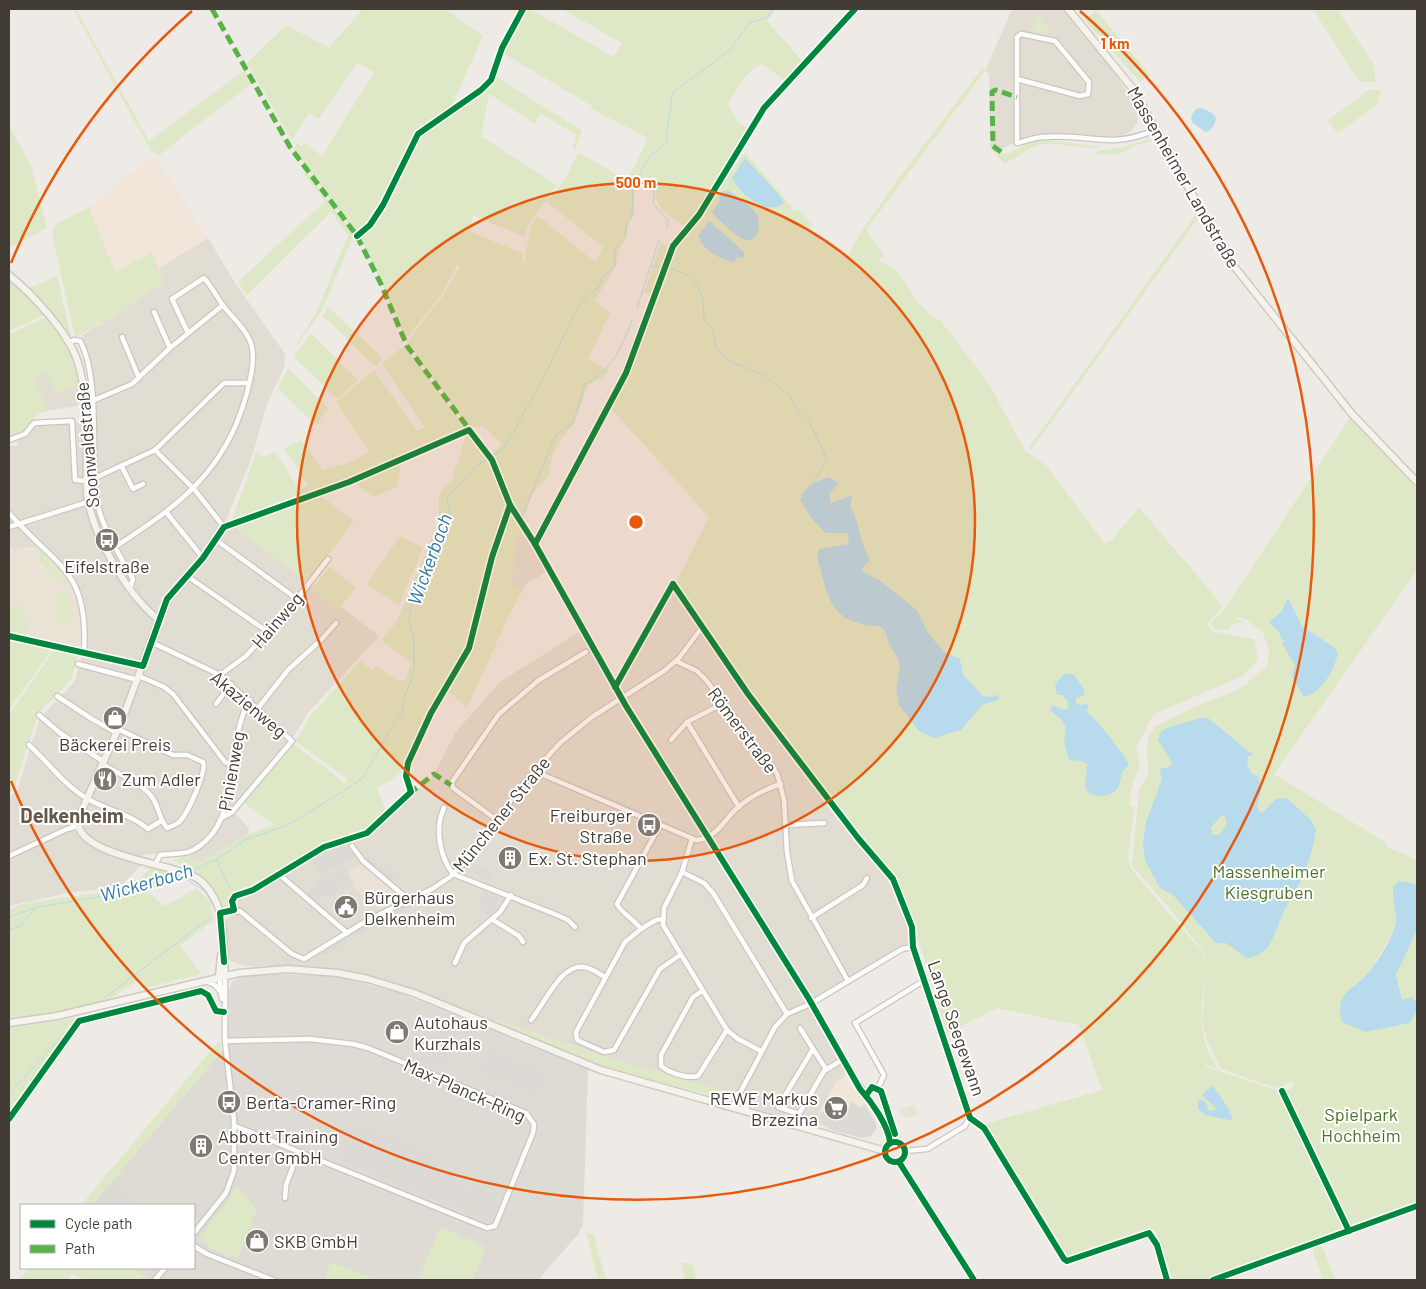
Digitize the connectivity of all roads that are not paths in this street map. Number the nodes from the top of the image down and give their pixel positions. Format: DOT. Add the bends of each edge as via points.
graph roads {
  1 [pos="1068,9"];
  2 [pos="1017,79"];
  3 [pos="1155,130"];
  4 [pos="9,275"];
  5 [pos="223,305"];
  6 [pos="154,312"];
  7 [pos="188,333"];
  8 [pos="122,337"];
  9 [pos="68,343"];
  10 [pos="170,348"];
  11 [pos="139,378"];
  12 [pos="249,383"];
  13 [pos="92,401"];
  14 [pos="9,440"];
  15 [pos="155,450"];
  16 [pos="122,466"];
  17 [pos="96,478"];
  18 [pos="87,481"];
  19 [pos="1417,482"];
  20 [pos="143,484"];
  21 [pos="194,488"];
  22 [pos="88,502"];
  23 [pos="166,512"];
  24 [pos="9,514"];
  25 [pos="19,525"];
  26 [pos="9,527"];
  27 [pos="216,540"];
  28 [pos="115,547"];
  29 [pos="203,558"];
  30 [pos="328,559"];
  31 [pos="187,576"];
  32 [pos="130,588"];
  33 [pos="297,599"];
  34 [pos="159,620"];
  35 [pos="336,622"];
  36 [pos="700,630"];
  37 [pos="268,632"];
  38 [pos="9,636"];
  39 [pos="151,642"];
  40 [pos="84,652"];
  41 [pos="586,652"];
  42 [pos="676,661"];
  43 [pos="78,664"];
  44 [pos="143,666"];
  45 [pos="220,675"];
  46 [pos="139,678"];
  47 [pos="231,684"];
  48 [pos="57,696"];
  49 [pos="250,700"];
  50 [pos="724,703"];
  51 [pos="216,704"];
  52 [pos="258,708"];
  53 [pos="39,715"];
  54 [pos="687,722"];
  55 [pos="118,731"];
  56 [pos="671,740"];
  57 [pos="30,745"];
  58 [pos="103,763"];
  59 [pos="231,765"];
  60 [pos="534,771"];
  61 [pos="781,784"];
  62 [pos="87,799"];
  63 [pos="739,807"];
  64 [pos="444,808"];
  65 [pos="223,817"];
  66 [pos="497,820"];
  67 [pos="161,821"];
  68 [pos="824,823"];
  69 [pos="660,825"];
  70 [pos="786,825"];
  71 [pos="79,829"];
  72 [pos="692,840"];
  73 [pos="352,846"];
  74 [pos="9,856"];
  75 [pos="156,863"];
  76 [pos="682,872"];
  77 [pos="453,874"];
  78 [pos="280,876"];
  79 [pos="867,878"];
  80 [pos="511,895"];
  81 [pos="410,901"];
  82 [pos="220,913"];
  83 [pos="811,918"];
  84 [pos="662,919"];
  85 [pos="493,920"];
  86 [pos="575,927"];
  87 [pos="641,929"];
  88 [pos="347,933"];
  89 [pos="523,942"];
  90 [pos="222,946"];
  91 [pos="680,955"];
  92 [pos="224,962"];
  93 [pos="455,963"];
  94 [pos="239,973"];
  95 [pos="222,976"];
  96 [pos="605,977"];
  97 [pos="202,980"];
  98 [pos="925,980"];
  99 [pos="848,981"];
  100 [pos="702,991"];
  101 [pos="220,992"];
  102 [pos="223,1006"];
  103 [pos="786,1014"];
  104 [pos="531,1020"];
  105 [pos="9,1023"];
  106 [pos="800,1028"];
  107 [pos="727,1030"];
  108 [pos="225,1040"];
  109 [pos="813,1049"];
  110 [pos="762,1051"];
  111 [pos="826,1069"];
  112 [pos="878,1088"];
  113 [pos="738,1093"];
  114 [pos="867,1094"];
  115 [pos="733,1106"];
  116 [pos="748,1111"];
  117 [pos="235,1126"];
  118 [pos="898,1143"];
  119 [pos="890,1144"];
  120 [pos="885,1151"];
  121 [pos="905,1151"];
  122 [pos="298,1153"];
  123 [pos="899,1162"];
  124 [pos="285,1198"];
  125 [pos="195,1232"];
  126 [pos="195,1247"];
  127 [pos="164,1269"];
  128 [pos="155,1280"];
  129 [pos="273,1280"];
  130 [pos="974,1280"];
  1 -- 3 [label="main road, Massenheimer Landstraße" via="1120,71"];
  2 -- 2 [label="street" via="1080,96 1090,90 1090,82 1062,47 1049,39 1022,34 1017,37"];
  2 -- 3 [label="street" via="1017,143 1043,137 1120,141"];
  3 -- 19 [label="main road, Massenheimer Landstraße" via="1229,260 1352,414"];
  4 -- 9 [label="main road, Soonwaldstraße" via="41,307"];
  5 -- 7 [label="street"];
  5 -- 7 [label="street" via="204,278 172,299"];
  5 -- 12 [label="street" via="252,346"];
  6 -- 10 [label="street"];
  7 -- 10 [label="street"];
  8 -- 11 [label="street"];
  9 -- 13 [label="street" via="77,339 81,343"];
  9 -- 18 [label="main road, Soonwaldstraße" via="76,358 82,383"];
  10 -- 11 [label="street"];
  11 -- 13 [label="street" via="127,388"];
  12 -- 15 [label="street" via="224,383"];
  12 -- 21 [label="street" via="239,420 217,462"];
  13 -- 17 [label="street"];
  14 -- 18 [label="street" via="25,434 34,423 72,421 75,479"];
  15 -- 16 [label="street"];
  15 -- 21 [label="street"];
  16 -- 17 [label="street"];
  16 -- 20 [label="street" via="133,489"];
  17 -- 28 [label="street" via="99,508"];
  18 -- 22 [label="main road, Soonwaldstraße"];
  21 -- 23 [label="street"];
  21 -- 27 [label="street" via="224,527"];
  22 -- 25 [label="street"];
  22 -- 32 [label="main road, Soonwaldstraße" via="110,556"];
  23 -- 28 [label="street"];
  23 -- 29 [label="street"];
  24 -- 25 [label="street"];
  25 -- 26 [label="street"];
  25 -- 40 [label="street" via="61,565 76,587 85,621"];
  27 -- 29 [label="street"];
  27 -- 33 [label="street"];
  28 -- 32 [label="street" via="133,579"];
  29 -- 31 [label="street"];
  30 -- 33 [label="street, Hainweg"];
  31 -- 34 [label="street" via="170,594"];
  31 -- 37 [label="street"];
  32 -- 34 [label="main road, Soonwaldstraße"];
  33 -- 37 [label="street, Hainweg"];
  34 -- 39 [label="main road"];
  35 -- 52 [label="street" via="288,670"];
  36 -- 42 [label="street, Münchener Straße"];
  37 -- 45 [label="street, Hainweg" via="246,656"];
  38 -- 40 [label="street"];
  39 -- 44 [label="main road"];
  39 -- 45 [label="street, Akazienweg"];
  40 -- 44 [label="street"];
  41 -- 66 [label="street" via="539,680 499,714 452,782 453,788"];
  42 -- 50 [label="street, Römerstraße" via="697,671"];
  42 -- 60 [label="street, Münchener Straße" via="648,683 572,731"];
  43 -- 46 [label="street"];
  44 -- 46 [label="main road"];
  45 -- 47 [label="street, Akazienweg"];
  46 -- 55 [label="main road"];
  46 -- 59 [label="street" via="164,687 173,694 225,762"];
  47 -- 49 [label="street, Akazienweg"];
  47 -- 51 [label="street"];
  48 -- 55 [label="street" via="92,719"];
  49 -- 52 [label="street, Akazienweg"];
  49 -- 59 [label="street, Pinienweg" via="240,722"];
  50 -- 54 [label="street"];
  50 -- 61 [label="street, Römerstraße" via="770,762"];
  52 -- 65 [label="street, Akazienweg" via="292,741 231,813"];
  53 -- 58 [label="street" via="60,734"];
  54 -- 56 [label="street"];
  54 -- 63 [label="street"];
  55 -- 58 [label="main road"];
  55 -- 67 [label="street" via="173,755 187,755 203,762 204,770 185,814 178,823 167,828"];
  57 -- 62 [label="street" via="59,776"];
  58 -- 62 [label="main road"];
  58 -- 67 [label="street" via="146,790"];
  59 -- 65 [label="street, Pinienweg"];
  60 -- 66 [label="street, Münchener Straße"];
  60 -- 69 [label="street"];
  61 -- 63 [label="street" via="752,796"];
  61 -- 70 [label="street, Römerstraße"];
  62 -- 67 [label="street" via="137,820 148,830"];
  62 -- 71 [label="main road" via="78,819"];
  63 -- 72 [label="street" via="717,831 703,839"];
  64 -- 77 [label="street" via="439,822 440,842"];
  65 -- 75 [label="street, Pinienweg" via="214,832 192,850 160,855"];
  66 -- 77 [label="street, Münchener Straße" via="471,856"];
  68 -- 70 [label="street"];
  69 -- 72 [label="street"];
  69 -- 87 [label="street" via="617,904 619,910 634,919"];
  70 -- 83 [label="street, Römerstraße" via="790,874"];
  71 -- 74 [label="street" via="66,829"];
  71 -- 75 [label="main road" via="106,851"];
  72 -- 76 [label="street"];
  73 -- 81 [label="street" via="363,861"];
  75 -- 82 [label="main road" via="193,876 213,894"];
  76 -- 84 [label="street"];
  76 -- 103 [label="street" via="714,893"];
  77 -- 80 [label="street"];
  77 -- 81 [label="street, Münchener Straße"];
  78 -- 88 [label="street"];
  79 -- 83 [label="street" via="863,885"];
  80 -- 85 [label="street"];
  80 -- 86 [label="street" via="568,920"];
  81 -- 88 [label="street, Münchener Straße"];
  82 -- 88 [label="street, Münchener Straße" via="242,912 301,959"];
  82 -- 90 [label="main road"];
  83 -- 99 [label="street, Römerstraße"];
  84 -- 87 [label="street"];
  84 -- 91 [label="street"];
  85 -- 89 [label="street"];
  85 -- 93 [label="street" via="464,943"];
  87 -- 96 [label="street" via="625,942"];
  90 -- 92 [label="main road"];
  90 -- 95 [label="main road"];
  91 -- 96 [label="street" via="660,969 614,1050 607,1053 579,1042 575,1034"];
  91 -- 100 [label="street"];
  92 -- 94 [label="main road"];
  92 -- 95 [label="main road"];
  94 -- 95 [label="main road"];
  94 -- 115 [label="main road" via="312,970 384,983 601,1070"];
  95 -- 97 [label="main road"];
  95 -- 101 [label="street"];
  95 -- 102 [label="street"];
  96 -- 104 [label="street" via="585,967 570,970 554,986"];
  97 -- 101 [label="street" via="215,985"];
  97 -- 105 [label="main road" via="57,1016"];
  98 -- 99 [label="street, Lange Seegewann" via="913,947 902,949"];
  98 -- 112 [label="street" via="855,1023 884,1076"];
  98 -- 121 [label="street, Lange Seegewann" via="970,1118 965,1126 927,1149"];
  99 -- 103 [label="street"];
  100 -- 107 [label="street"];
  100 -- 107 [label="street" via="693,997 661,1055 661,1066 691,1077 698,1076"];
  101 -- 102 [label="street"];
  102 -- 108 [label="street"];
  103 -- 110 [label="street"];
  106 -- 109 [label="street"];
  107 -- 110 [label="street"];
  108 -- 117 [label="street"];
  108 -- 122 [label="street, Max-Planck-Ring" via="326,1040 363,1047 526,1113 534,1124 494,1226 490,1228"];
  109 -- 111 [label="street"];
  109 -- 111 [label="street" via="778,1107 800,1112"];
  110 -- 113 [label="street"];
  111 -- 114 [label="street" via="842,1060 860,1089"];
  112 -- 114 [label="street" via="870,1088"];
  112 -- 118 [label="street"];
  113 -- 115 [label="street"];
  113 -- 116 [label="street"];
  114 -- 119 [label="street" via="888,1133"];
  115 -- 116 [label="main road"];
  116 -- 120 [label="main road"];
  117 -- 122 [label="street, Max-Planck-Ring"];
  117 -- 125 [label="street" via="235,1167 230,1186"];
  118 -- 119 [label="main road"];
  118 -- 121 [label="main road"];
  119 -- 120 [label="main road"];
  120 -- 123 [label="main road" via="890,1162"];
  121 -- 123 [label="main road"];
  122 -- 124 [label="street" via="286,1185"];
  123 -- 130 [label="main road"];
  126 -- 129 [label="street"];
  127 -- 128 [label="street"];
}
